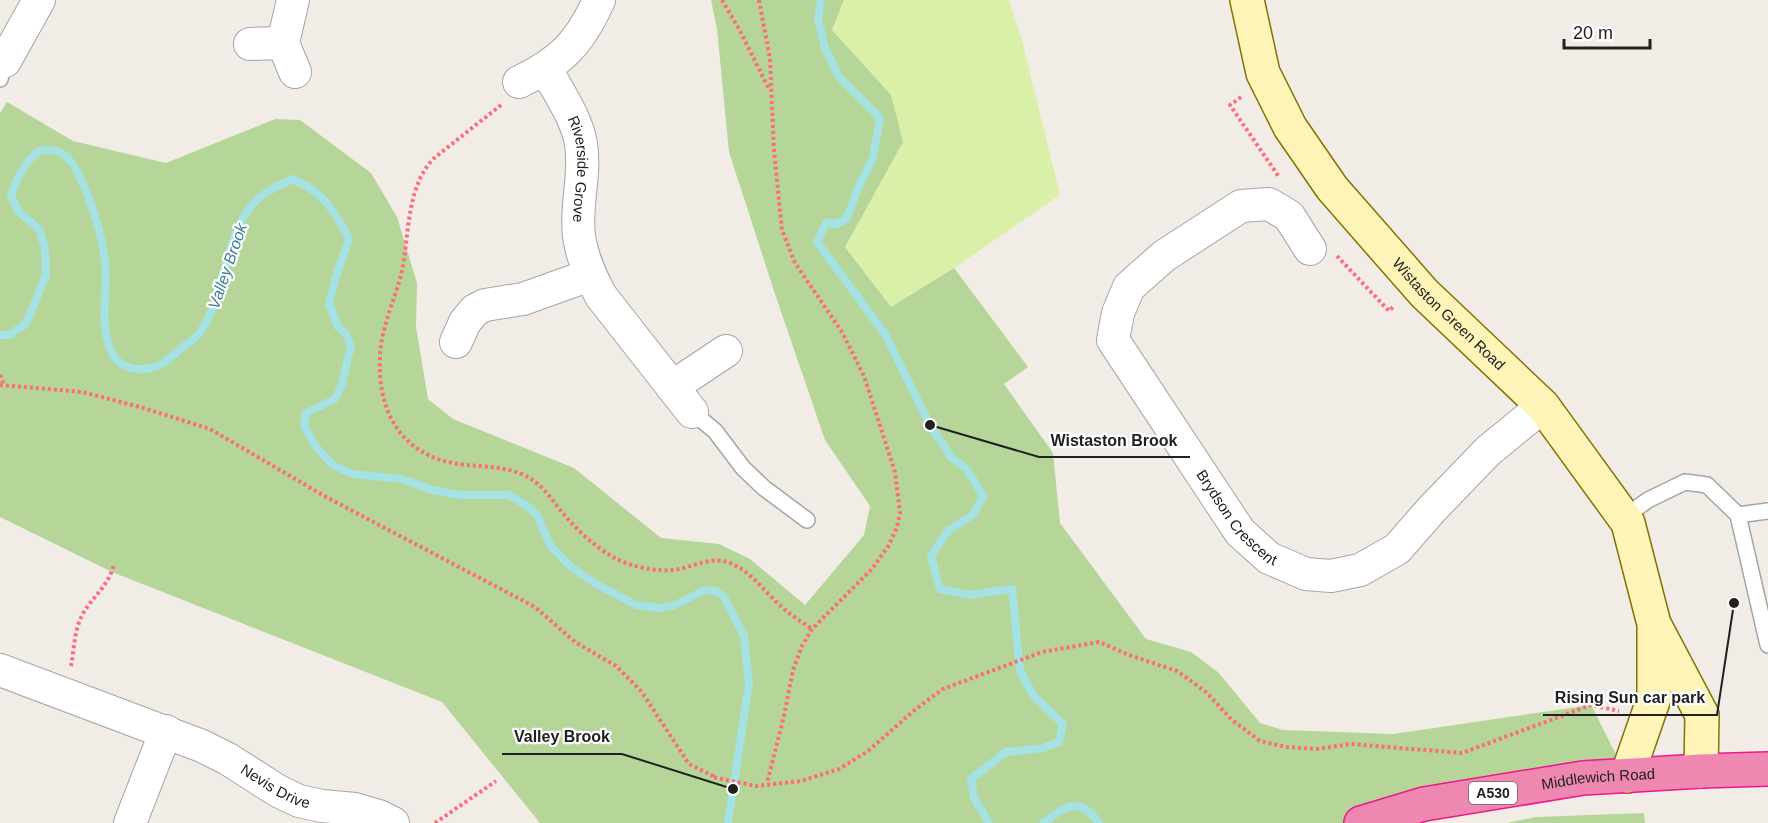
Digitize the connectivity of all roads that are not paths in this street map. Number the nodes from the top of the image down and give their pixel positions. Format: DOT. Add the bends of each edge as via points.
graph roads {
  1 [pos="39,0"];
  2 [pos="293,0"];
  3 [pos="599,0"];
  4 [pos="1247,0"];
  5 [pos="283,43"];
  6 [pos="250,44"];
  7 [pos="3,70"];
  8 [pos="295,72"];
  9 [pos="1310,249"];
  10 [pos="590,275"];
  11 [pos="456,342"];
  12 [pos="726,351"];
  13 [pos="672,387"];
  14 [pos="1543,406"];
  15 [pos="692,412"];
  16 [pos="1768,511"];
  17 [pos="1738,515"];
  18 [pos="1624,517"];
  19 [pos="807,520"];
  20 [pos="1654,624"];
  21 [pos="1768,645"];
  22 [pos="0,670"];
  23 [pos="166,731"];
  24 [pos="1768,769"];
  25 [pos="1701,771"];
  26 [pos="1627,776"];
  27 [pos="130,823"];
  28 [pos="393,823"];
  29 [pos="1361,823"];
  1 -- 7 [label="street"];
  2 -- 5 [label="street"];
  3 -- 10 [label="street, Riverside Grove" via="573,45 532,76 570,115 581,141 579,235"];
  4 -- 14 [label="street, Wistaston Green Road" via="1266,79 1290,128 1332,188 1417,285"];
  5 -- 6 [label="street"];
  5 -- 8 [label="street"];
  9 -- 14 [label="street, Brydson Crescent" via="1289,216 1270,205 1241,206 1164,256 1130,287 1118,313 1113,340 1240,532 1269,558 1306,574 1331,576 1360,570 1397,549 1488,451"];
  10 -- 11 [label="street" via="523,298 484,305 465,322"];
  10 -- 13 [label="street, Riverside Grove" via="601,296"];
  12 -- 13 [label="street"];
  13 -- 15 [label="street, Riverside Grove"];
  14 -- 18 [label="street, Wistaston Green Road"];
  15 -- 19 [label="lane" via="715,430 743,468 764,488"];
  16 -- 17 [label="lane"];
  17 -- 18 [label="lane" via="1707,485 1686,482 1648,500"];
  17 -- 21 [label="lane"];
  18 -- 20 [label="street, Wistaston Green Road"];
  20 -- 25 [label="street, Wistaston Green Road" via="1702,715"];
  20 -- 26 [label="street, Wistaston Green Road" via="1654,698"];
  22 -- 23 [label="street, Nevis Drive"];
  23 -- 27 [label="street"];
  23 -- 28 [label="street, Nevis Drive" via="228,759 298,801 355,809"];
  24 -- 25 [label="highway, Middlewich Road / A530"];
  25 -- 26 [label="highway, Middlewich Road / A530"];
  26 -- 29 [label="highway, Middlewich Road / A530" via="1583,778 1424,804"];
}
